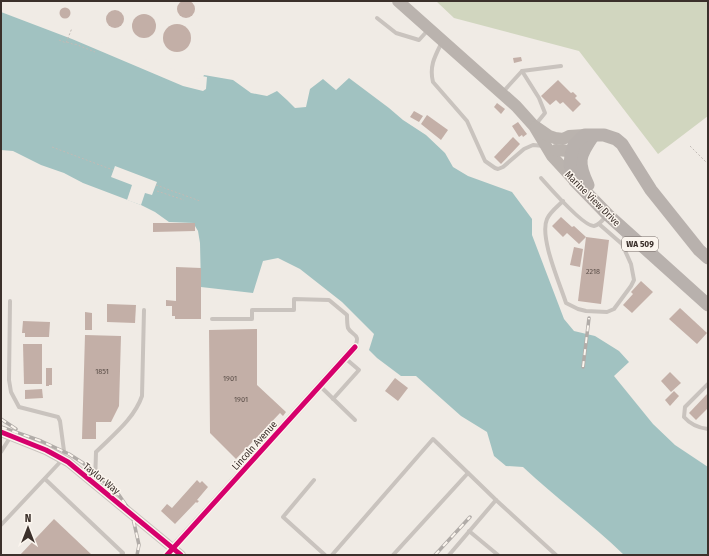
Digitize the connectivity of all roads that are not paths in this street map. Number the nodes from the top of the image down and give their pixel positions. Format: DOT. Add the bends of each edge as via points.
graph roads {
  1 [pos="398,1"];
  2 [pos="377,18"];
  3 [pos="429,28"];
  4 [pos="443,40"];
  5 [pos="561,66"];
  6 [pos="522,71"];
  7 [pos="502,93"];
  8 [pos="536,130"];
  9 [pos="589,138"];
  10 [pos="550,148"];
  11 [pos="572,150"];
  12 [pos="573,175"];
  13 [pos="541,178"];
  14 [pos="588,185"];
  15 [pos="563,201"];
  16 [pos="604,219"];
  17 [pos="708,258"];
  18 [pos="708,294"];
  19 [pos="10,301"];
  20 [pos="708,305"];
  21 [pos="144,310"];
  22 [pos="212,319"];
  23 [pos="356,347"];
  24 [pos="345,358"];
  25 [pos="708,384"];
  26 [pos="320,386"];
  27 [pos="333,399"];
  28 [pos="355,420"];
  29 [pos="708,429"];
  30 [pos="6,434"];
  31 [pos="1,452"];
  32 [pos="63,459"];
  33 [pos="468,473"];
  34 [pos="45,479"];
  35 [pos="314,480"];
  36 [pos="95,484"];
  37 [pos="496,500"];
  38 [pos="1,525"];
  39 [pos="469,531"];
  40 [pos="170,552"];
  41 [pos="121,555"];
  42 [pos="181,555"];
  43 [pos="325,555"];
  44 [pos="332,555"];
  45 [pos="393,555"];
  46 [pos="449,555"];
  47 [pos="498,555"];
  48 [pos="556,555"];
  1 -- 3 [label="main road, Marine View Drive / WA 509"];
  2 -- 3 [label="lane" via="396,33 419,40"];
  3 -- 4 [label="main road, Marine View Drive / WA 509"];
  4 -- 7 [label="main road, Marine View Drive / WA 509"];
  4 -- 10 [label="lane" via="431,66 433,82 467,120 485,161 498,169 524,149 533,146"];
  5 -- 6 [label="lane"];
  6 -- 7 [label="lane"];
  6 -- 8 [label="lane" via="545,113"];
  7 -- 8 [label="main road, Marine View Drive / WA 509"];
  8 -- 9 [label="main road" via="556,138"];
  8 -- 10 [label="main road, Marine View Drive / WA 509"];
  9 -- 11 [label="main road" via="581,138"];
  9 -- 14 [label="main road" via="580,166"];
  9 -- 17 [label="main road" via="609,136 622,144 651,190"];
  10 -- 11 [label="main road"];
  10 -- 12 [label="main road, Marine View Drive / WA 509"];
  11 -- 12 [label="main road" via="570,162"];
  12 -- 14 [label="main road, Marine View Drive / WA 509"];
  12 -- 16 [label="main road, Marine View Drive / WA 509"];
  13 -- 15 [label="lane"];
  14 -- 18 [label="main road, Marine View Drive / WA 509"];
  15 -- 16 [label="lane" via="588,224 593,226"];
  15 -- 16 [label="lane" via="546,221 545,240 566,303 586,311 607,312 614,309 634,280 631,264 622,244"];
  16 -- 20 [label="main road, Marine View Drive / WA 509"];
  19 -- 32 [label="lane" via="11,392 19,407 58,417"];
  21 -- 36 [label="lane" via="142,396 133,415 96,452"];
  22 -- 23 [label="lane" via="252,319 252,310 294,310 294,299 329,300 346,315 348,328 358,339"];
  23 -- 24 [label="street, Lincoln Avenue"];
  24 -- 26 [label="street, Lincoln Avenue"];
  24 -- 27 [label="lane" via="359,370"];
  25 -- 29 [label="lane" via="683,411 688,422"];
  26 -- 27 [label="lane"];
  26 -- 40 [label="street, Lincoln Avenue"];
  27 -- 28 [label="lane"];
  30 -- 31 [label="lane"];
  30 -- 32 [label="street, Taylor Way"];
  32 -- 34 [label="lane"];
  32 -- 36 [label="street, Taylor Way"];
  33 -- 37 [label="lane"];
  33 -- 44 [label="lane" via="433,439"];
  33 -- 45 [label="lane"];
  34 -- 38 [label="lane"];
  34 -- 41 [label="lane" via="123,553"];
  35 -- 43 [label="lane" via="282,517"];
  36 -- 40 [label="street, Taylor Way"];
  37 -- 39 [label="lane"];
  37 -- 48 [label="lane"];
  39 -- 46 [label="lane"];
  39 -- 47 [label="lane"];
  40 -- 42 [label="street, Taylor Way"];
}
